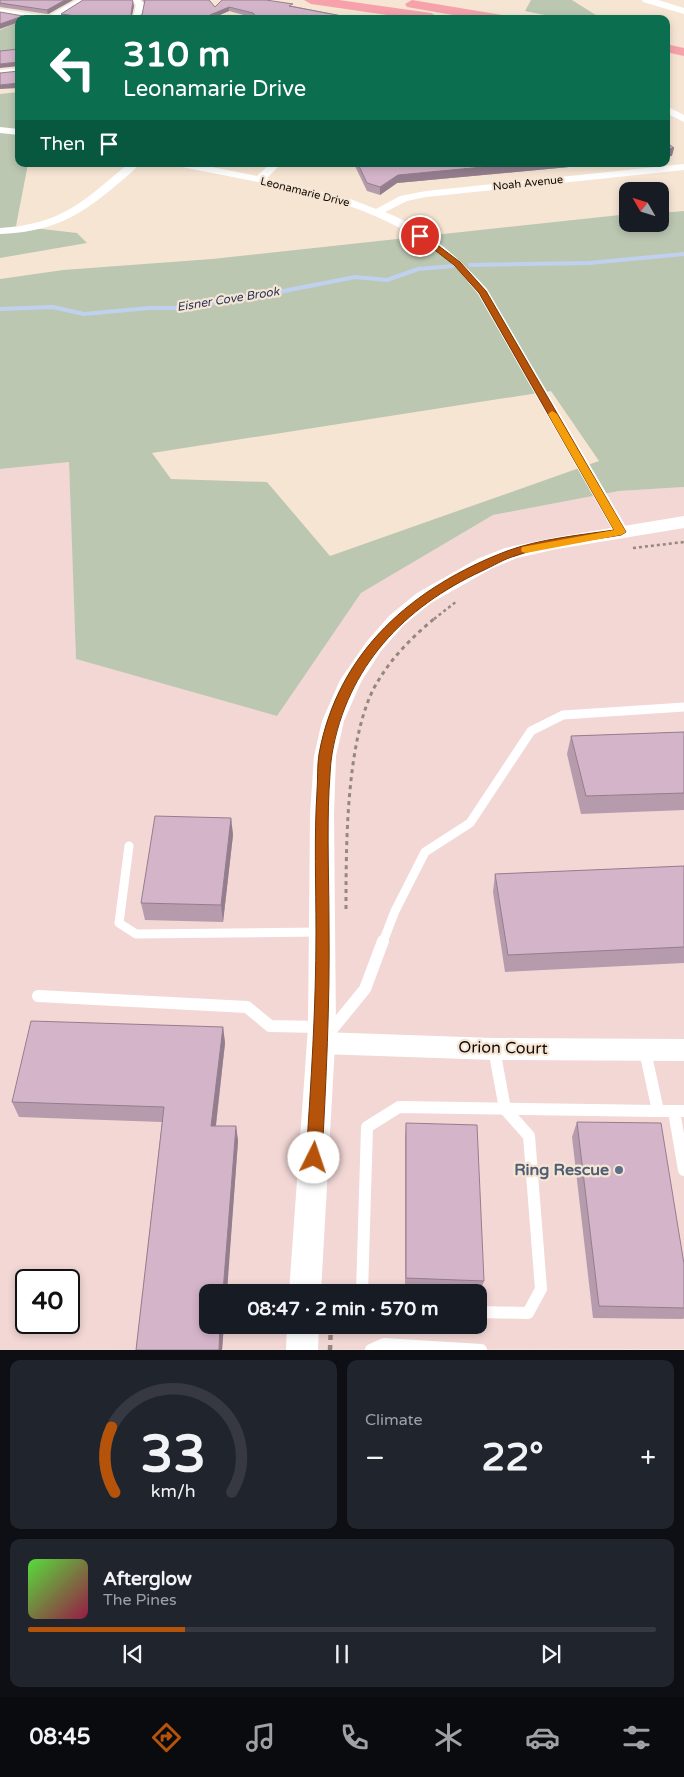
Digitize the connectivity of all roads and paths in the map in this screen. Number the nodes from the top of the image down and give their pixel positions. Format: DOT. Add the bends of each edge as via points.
graph roads {
  1 [pos="83,0"];
  2 [pos="135,0"];
  3 [pos="311,0"];
  4 [pos="328,0"];
  5 [pos="384,0"];
  6 [pos="647,0"];
  7 [pos="684,11"];
  8 [pos="0,12"];
  9 [pos="21,15"];
  10 [pos="56,15"];
  11 [pos="138,15"];
  12 [pos="417,15"];
  13 [pos="420,15"];
  14 [pos="477,15"];
  15 [pos="0,18"];
  16 [pos="15,21"];
  17 [pos="670,50"];
  18 [pos="670,57"];
  19 [pos="684,59"];
  20 [pos="15,71"];
  21 [pos="0,73"];
  22 [pos="670,111"];
  23 [pos="684,118"];
  24 [pos="0,130"];
  25 [pos="15,132"];
  26 [pos="130,167"];
  27 [pos="196,167"];
  28 [pos="273,167"];
  29 [pos="684,167"];
  30 [pos="258,180"];
  31 [pos="376,213"];
  32 [pos="0,230"];
  33 [pos="684,522"];
  34 [pos="623,540"];
  35 [pos="684,542"];
  36 [pos="458,600"];
  37 [pos="684,707"];
  38 [pos="129,846"];
  39 [pos="346,913"];
  40 [pos="323,932"];
  41 [pos="38,996"];
  42 [pos="322,1035"];
  43 [pos="494,1049"];
  44 [pos="684,1050"];
  45 [pos="645,1051"];
  46 [pos="505,1109"];
  47 [pos="658,1111"];
  48 [pos="679,1111"];
  49 [pos="684,1170"];
  50 [pos="306,1284"];
  51 [pos="362,1284"];
  52 [pos="487,1312"];
  53 [pos="303,1334"];
  54 [pos="331,1334"];
  55 [pos="302,1350"];
  56 [pos="330,1350"];
  57 [pos="371,1350"];
  58 [pos="481,1350"];
  1 -- 10 [label="street"];
  2 -- 11 [label="street" via="140,4"];
  3 -- 12 [label="highway"];
  4 -- 13 [label="highway"];
  5 -- 14 [label="highway"];
  6 -- 7 [label="street"];
  8 -- 9 [label="street"];
  15 -- 16 [label="street"];
  17 -- 19 [label="highway"];
  18 -- 19 [label="highway"];
  20 -- 21 [label="street"];
  22 -- 23 [label="street"];
  24 -- 25 [label="street"];
  26 -- 32 [label="street" via="66,218 42,226"];
  27 -- 30 [label="street, Leonamarie Drive"];
  28 -- 30 [label="street"];
  29 -- 31 [label="street, Noah Avenue" via="421,194 404,198"];
  30 -- 31 [label="street, Leonamarie Drive" via="320,194"];
  31 -- 34 [label="street, Leonamarie Drive" via="411,230 441,250 478,286"];
  33 -- 34 [label="street"];
  34 -- 35 [label="path"];
  34 -- 40 [label="street" via="557,542 484,564 424,598 397,620 374,646 351,680 333,721 325,756"];
  36 -- 39 [label="path" via="398,652 367,704 354,758 346,845"];
  37 -- 42 [label="lane" via="563,715 531,732 470,823 425,852 395,911 365,989"];
  38 -- 40 [label="lane" via="119,923 136,934"];
  40 -- 42 [label="street"];
  41 -- 42 [label="lane" via="247,1007 270,1026"];
  42 -- 43 [label="street, Orion Court"];
  42 -- 50 [label="street"];
  43 -- 45 [label="street, Orion Court"];
  43 -- 46 [label="lane"];
  44 -- 45 [label="street, Orion Court"];
  45 -- 47 [label="lane"];
  46 -- 47 [label="lane"];
  46 -- 51 [label="lane" via="399,1107 367,1127"];
  46 -- 52 [label="lane" via="529,1136 541,1289 528,1313"];
  47 -- 48 [label="lane"];
  48 -- 49 [label="lane"];
  53 -- 55 [label="street"];
  54 -- 56 [label="path"];
  57 -- 58 [label="lane" via="384,1344"];
}
